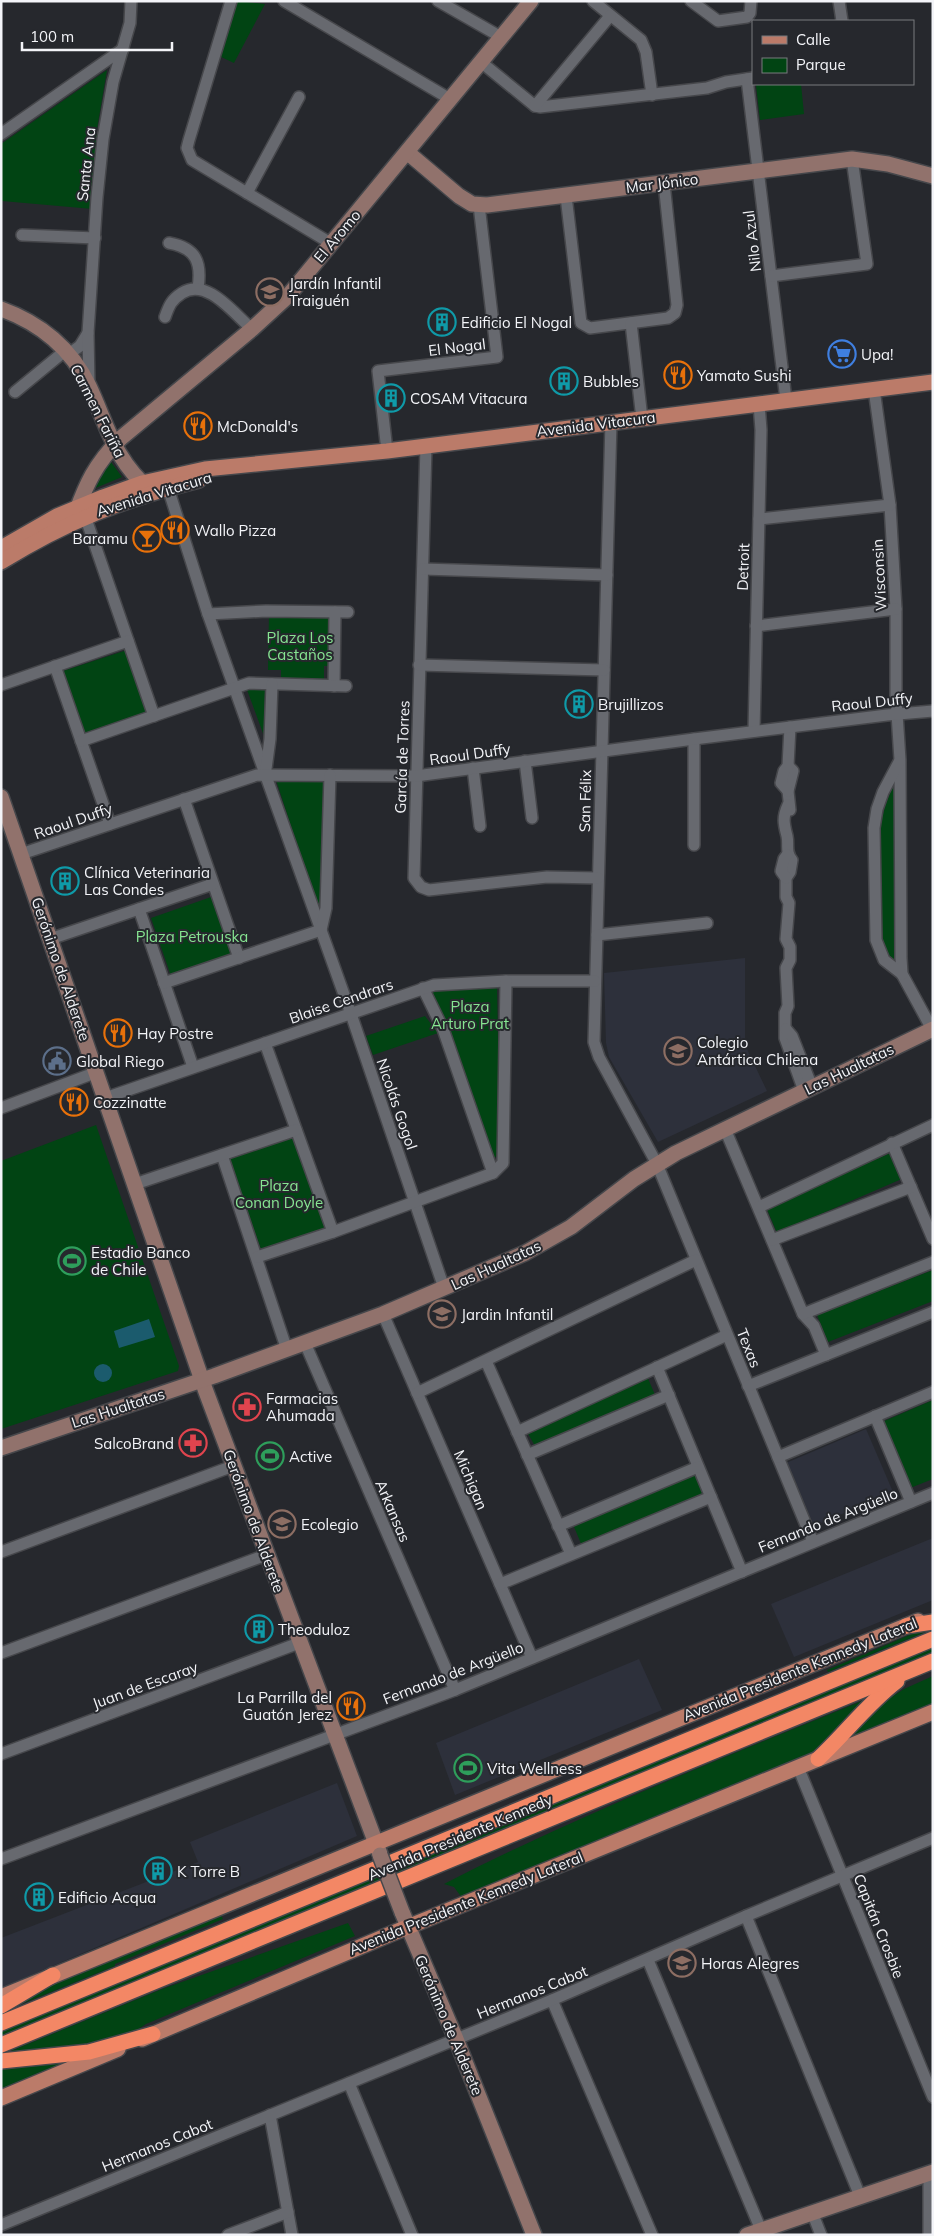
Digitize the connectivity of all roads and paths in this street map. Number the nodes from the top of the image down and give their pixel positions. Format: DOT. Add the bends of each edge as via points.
graph roads {
  1 [pos="131,1"];
  2 [pos="231,1"];
  3 [pos="284,1"];
  4 [pos="438,1"];
  5 [pos="531,1"];
  6 [pos="593,1"];
  7 [pos="691,1"];
  8 [pos="751,1"];
  9 [pos="840,1"];
  10 [pos="610,16"];
  11 [pos="842,20"];
  12 [pos="501,37"];
  13 [pos="123,49"];
  14 [pos="481,62"];
  15 [pos="750,78"];
  16 [pos="652,95"];
  17 [pos="299,97"];
  18 [pos="450,100"];
  19 [pos="535,106"];
  20 [pos="1,134"];
  21 [pos="407,152"];
  22 [pos="852,159"];
  23 [pos="759,171"];
  24 [pos="933,176"];
  25 [pos="664,183"];
  26 [pos="247,193"];
  27 [pos="566,196"];
  28 [pos="479,205"];
  29 [pos="22,235"];
  30 [pos="95,238"];
  31 [pos="169,242"];
  32 [pos="332,244"];
  33 [pos="771,276"];
  34 [pos="198,288"];
  35 [pos="1,309"];
  36 [pos="165,317"];
  37 [pos="631,323"];
  38 [pos="252,329"];
  39 [pos="88,333"];
  40 [pos="67,352"];
  41 [pos="933,382"];
  42 [pos="89,386"];
  43 [pos="874,389"];
  44 [pos="15,392"];
  45 [pos="786,400"];
  46 [pos="760,404"];
  47 [pos="642,419"];
  48 [pos="612,422"];
  49 [pos="114,445"];
  50 [pos="426,446"];
  51 [pos="387,451"];
  52 [pos="259,465"];
  53 [pos="147,488"];
  54 [pos="168,488"];
  55 [pos="890,505"];
  56 [pos="78,515"];
  57 [pos="759,519"];
  58 [pos="1,548"];
  59 [pos="1,562"];
  60 [pos="423,569"];
  61 [pos="607,575"];
  62 [pos="896,609"];
  63 [pos="335,612"];
  64 [pos="348,612"];
  65 [pos="208,614"];
  66 [pos="756,626"];
  67 [pos="128,641"];
  68 [pos="420,665"];
  69 [pos="55,666"];
  70 [pos="604,670"];
  71 [pos="272,684"];
  72 [pos="1,685"];
  73 [pos="334,686"];
  74 [pos="346,686"];
  75 [pos="236,688"];
  76 [pos="933,711"];
  77 [pos="897,714"];
  78 [pos="154,716"];
  79 [pos="790,727"];
  80 [pos="754,731"];
  81 [pos="694,739"];
  82 [pos="81,741"];
  83 [pos="601,751"];
  84 [pos="900,760"];
  85 [pos="524,761"];
  86 [pos="473,768"];
  87 [pos="266,774"];
  88 [pos="330,775"];
  89 [pos="416,776"];
  90 [pos="184,799"];
  91 [pos="2,801"];
  92 [pos="532,818"];
  93 [pos="5,821"];
  94 [pos="110,824"];
  95 [pos="480,826"];
  96 [pos="694,845"];
  97 [pos="21,854"];
  98 [pos="598,878"];
  99 [pos="213,884"];
  100 [pos="139,909"];
  101 [pos="707,923"];
  102 [pos="321,930"];
  103 [pos="597,935"];
  104 [pos="50,939"];
  105 [pos="239,958"];
  106 [pos="902,974"];
  107 [pos="506,981"];
  108 [pos="595,981"];
  109 [pos="164,983"];
  110 [pos="423,988"];
  111 [pos="351,1014"];
  112 [pos="932,1030"];
  113 [pos="265,1043"];
  114 [pos="193,1067"];
  115 [pos="96,1072"];
  116 [pos="808,1089"];
  117 [pos="105,1098"];
  118 [pos="2,1104"];
  119 [pos="933,1125"];
  120 [pos="725,1129"];
  121 [pos="296,1130"];
  122 [pos="892,1144"];
  123 [pos="222,1155"];
  124 [pos="657,1164"];
  125 [pos="493,1174"];
  126 [pos="135,1184"];
  127 [pos="910,1187"];
  128 [pos="415,1203"];
  129 [pos="759,1208"];
  130 [pos="333,1232"];
  131 [pos="772,1240"];
  132 [pos="933,1240"];
  133 [pos="257,1257"];
  134 [pos="696,1260"];
  135 [pos="933,1262"];
  136 [pos="444,1288"];
  137 [pos="933,1312"];
  138 [pos="383,1314"];
  139 [pos="802,1314"];
  140 [pos="727,1335"];
  141 [pos="305,1343"];
  142 [pos="288,1350"];
  143 [pos="826,1355"];
  144 [pos="486,1361"];
  145 [pos="657,1367"];
  146 [pos="202,1380"];
  147 [pos="748,1386"];
  148 [pos="933,1392"];
  149 [pos="417,1393"];
  150 [pos="669,1395"];
  151 [pos="875,1416"];
  152 [pos="517,1432"];
  153 [pos="1,1448"];
  154 [pos="527,1455"];
  155 [pos="778,1456"];
  156 [pos="233,1466"];
  157 [pos="698,1467"];
  158 [pos="933,1493"];
  159 [pos="711,1497"];
  160 [pos="911,1502"];
  161 [pos="558,1526"];
  162 [pos="813,1542"];
  163 [pos="1,1552"];
  164 [pos="570,1554"];
  165 [pos="266,1555"];
  166 [pos="742,1572"];
  167 [pos="500,1584"];
  168 [pos="933,1615"];
  169 [pos="933,1622"];
  170 [pos="906,1626"];
  171 [pos="933,1639"];
  172 [pos="300,1644"];
  173 [pos="1,1652"];
  174 [pos="532,1658"];
  175 [pos="930,1662"];
  176 [pos="455,1690"];
  177 [pos="933,1712"];
  178 [pos="334,1734"];
  179 [pos="1,1754"];
  180 [pos="818,1759"];
  181 [pos="798,1767"];
  182 [pos="933,1838"];
  183 [pos="378,1849"];
  184 [pos="1,1859"];
  185 [pos="842,1876"];
  186 [pos="746,1916"];
  187 [pos="408,1927"];
  188 [pos="648,1960"];
  189 [pos="52,1975"];
  190 [pos="1,1997"];
  191 [pos="552,2000"];
  192 [pos="1,2006"];
  193 [pos="1,2023"];
  194 [pos="153,2034"];
  195 [pos="456,2039"];
  196 [pos="1,2045"];
  197 [pos="1,2061"];
  198 [pos="349,2083"];
  199 [pos="933,2097"];
  200 [pos="1,2098"];
  201 [pos="270,2115"];
  202 [pos="931,2172"];
  203 [pos="860,2196"];
  204 [pos="288,2212"];
  205 [pos="812,2212"];
  206 [pos="1,2225"];
  207 [pos="751,2233"];
  208 [pos="228,2235"];
  209 [pos="292,2235"];
  210 [pos="412,2235"];
  211 [pos="534,2235"];
  212 [pos="652,2235"];
  213 [pos="821,2235"];
  214 [pos="929,2235"];
  1 -- 13 [label="street, Santa Ana" via="130,23"];
  2 -- 26 [label="street" via="188,148 192,160"];
  3 -- 18 [label="street"];
  4 -- 12 [label="street"];
  5 -- 12 [label="street, El Aromo"];
  6 -- 10 [label="street"];
  7 -- 8 [label="street" via="718,21 747,17"];
  9 -- 11 [label="street"];
  10 -- 16 [label="street" via="641,40"];
  10 -- 19 [label="street"];
  12 -- 14 [label="street, El Aromo"];
  13 -- 20 [label="street"];
  13 -- 30 [label="street, Santa Ana" via="103,131"];
  14 -- 18 [label="street, El Aromo"];
  14 -- 19 [label="street"];
  15 -- 16 [label="street" via="707,88"];
  15 -- 23 [label="street, Nilo Azul"];
  16 -- 19 [label="street" via="545,108"];
  17 -- 26 [label="street"];
  18 -- 21 [label="street, El Aromo"];
  21 -- 28 [label="street" via="460,196"];
  21 -- 32 [label="street, El Aromo"];
  22 -- 23 [label="street, Mar Jónico"];
  22 -- 24 [label="street, Mar Jónico" via="888,164"];
  22 -- 33 [label="street" via="867,264"];
  23 -- 25 [label="street, Mar Jónico"];
  23 -- 33 [label="street, Nilo Azul"];
  25 -- 27 [label="street, Mar Jónico"];
  25 -- 37 [label="street" via="677,309 668,318"];
  26 -- 32 [label="street"];
  27 -- 28 [label="street, Mar Jónico"];
  27 -- 37 [label="street" via="581,323 590,328"];
  28 -- 51 [label="street, El Nogal" via="497,357 378,371"];
  29 -- 30 [label="street"];
  30 -- 39 [label="street, Santa Ana"];
  31 -- 34 [label="street" via="180,245 196,258 200,270"];
  32 -- 38 [label="street, El Aromo" via="288,296"];
  33 -- 45 [label="street, Nilo Azul"];
  34 -- 36 [label="street" via="188,289 173,299"];
  34 -- 38 [label="street" via="213,295"];
  35 -- 40 [label="street, Carmen Fariña" via="30,322"];
  37 -- 47 [label="street"];
  38 -- 49 [label="street, El Aromo"];
  39 -- 40 [label="street" via="80,346"];
  39 -- 42 [label="street, Santa Ana"];
  40 -- 42 [label="street, Carmen Fariña"];
  40 -- 44 [label="street, Carmen Fariña"];
  41 -- 43 [label="main road, Avenida Vitacura"];
  42 -- 49 [label="street, Carmen Fariña"];
  43 -- 45 [label="main road, Avenida Vitacura"];
  43 -- 55 [label="street, Wisconsin"];
  45 -- 46 [label="main road, Avenida Vitacura"];
  46 -- 47 [label="main road, Avenida Vitacura"];
  46 -- 57 [label="street, Detroit"];
  47 -- 48 [label="main road, Avenida Vitacura"];
  48 -- 50 [label="main road, Avenida Vitacura"];
  48 -- 61 [label="street, San Félix"];
  49 -- 53 [label="street, Carmen Fariña"];
  49 -- 56 [label="street, El Aromo" via="93,473"];
  50 -- 51 [label="main road, Avenida Vitacura"];
  50 -- 60 [label="street, García de Torres"];
  51 -- 52 [label="main road, Avenida Vitacura"];
  52 -- 53 [label="main road, Avenida Vitacura" via="205,469"];
  52 -- 54 [label="main road, Avenida Vitacura"];
  53 -- 54 [label="main road, Avenida Vitacura"];
  53 -- 56 [label="main road, Avenida Vitacura"];
  54 -- 65 [label="street, Nicolás Gogol"];
  55 -- 57 [label="street"];
  55 -- 62 [label="street, Wisconsin"];
  56 -- 58 [label="main road, Avenida Vitacura"];
  56 -- 59 [label="main road, Avenida Vitacura"];
  56 -- 67 [label="street"];
  57 -- 66 [label="street, Detroit"];
  60 -- 61 [label="street"];
  60 -- 68 [label="street, García de Torres"];
  61 -- 70 [label="street, San Félix"];
  62 -- 66 [label="street"];
  62 -- 77 [label="street, Wisconsin"];
  63 -- 64 [label="street"];
  63 -- 65 [label="street"];
  63 -- 73 [label="street"];
  65 -- 75 [label="street, Nicolás Gogol"];
  66 -- 80 [label="street, Detroit"];
  67 -- 69 [label="street"];
  67 -- 78 [label="street"];
  68 -- 70 [label="street"];
  68 -- 89 [label="street, García de Torres"];
  69 -- 72 [label="street"];
  69 -- 82 [label="street"];
  70 -- 83 [label="street, San Félix"];
  71 -- 73 [label="street"];
  71 -- 75 [label="street" via="249,683"];
  71 -- 87 [label="street, Nicolás Gogol"];
  73 -- 74 [label="street"];
  75 -- 78 [label="street"];
  75 -- 87 [label="street, Nicolás Gogol"];
  76 -- 77 [label="street, Raoul Duffy"];
  77 -- 79 [label="street, Raoul Duffy"];
  77 -- 84 [label="street, Wisconsin"];
  78 -- 82 [label="street"];
  79 -- 80 [label="street, Raoul Duffy"];
  79 -- 116 [label="street" via="788,766 793,770 788,791 791,813 787,855 792,860 786,878 789,902 786,935 790,960 786,968 788,1006 785,1038"];
  80 -- 81 [label="street, Raoul Duffy"];
  81 -- 83 [label="street, Raoul Duffy"];
  81 -- 96 [label="street"];
  82 -- 94 [label="street"];
  83 -- 85 [label="street, Raoul Duffy"];
  83 -- 98 [label="street, San Félix"];
  84 -- 106 [label="street, Wisconsin"];
  84 -- 106 [label="street, Wisconsin" via="883,792 874,828 876,940 880,954 889,966"];
  85 -- 86 [label="street, Raoul Duffy"];
  85 -- 92 [label="street"];
  86 -- 89 [label="street, Raoul Duffy"];
  86 -- 95 [label="street"];
  87 -- 88 [label="street, Raoul Duffy"];
  87 -- 90 [label="street, Raoul Duffy" via="250,776"];
  87 -- 102 [label="street, Nicolás Gogol"];
  88 -- 89 [label="street, Raoul Duffy"];
  88 -- 102 [label="street" via="326,908"];
  89 -- 98 [label="street, García de Torres" via="413,875 421,887 429,890 547,876"];
  90 -- 94 [label="street, Raoul Duffy"];
  90 -- 99 [label="street"];
  91 -- 93 [label="street, Gerónimo de Alderete"];
  93 -- 97 [label="street, Gerónimo de Alderete"];
  94 -- 97 [label="street, Raoul Duffy"];
  97 -- 104 [label="street, Gerónimo de Alderete"];
  98 -- 103 [label="street, San Félix"];
  99 -- 100 [label="street"];
  99 -- 105 [label="street"];
  100 -- 104 [label="street"];
  100 -- 109 [label="street"];
  101 -- 103 [label="street"];
  102 -- 105 [label="street"];
  102 -- 111 [label="street, Nicolás Gogol"];
  103 -- 108 [label="street, San Félix"];
  104 -- 115 [label="street, Gerónimo de Alderete"];
  105 -- 109 [label="street"];
  106 -- 112 [label="street, Wisconsin"];
  107 -- 108 [label="street, Blaise Cendrars"];
  107 -- 110 [label="street, Blaise Cendrars"];
  107 -- 125 [label="street" via="503,1163"];
  108 -- 124 [label="street, San Félix" via="593,1030 599,1057"];
  109 -- 114 [label="street"];
  110 -- 111 [label="street, Blaise Cendrars"];
  110 -- 125 [label="street" via="443,1029"];
  111 -- 113 [label="street, Blaise Cendrars"];
  111 -- 128 [label="street, Nicolás Gogol"];
  112 -- 116 [label="street, Las Hualtatas"];
  113 -- 114 [label="street, Blaise Cendrars"];
  113 -- 121 [label="street"];
  114 -- 117 [label="street, Blaise Cendrars"];
  115 -- 117 [label="street, Gerónimo de Alderete"];
  115 -- 118 [label="street"];
  116 -- 120 [label="street, Las Hualtatas"];
  117 -- 126 [label="street, Gerónimo de Alderete"];
  119 -- 122 [label="street"];
  120 -- 124 [label="street, Las Hualtatas"];
  120 -- 129 [label="street"];
  121 -- 123 [label="street"];
  121 -- 130 [label="street"];
  122 -- 127 [label="street"];
  122 -- 129 [label="street"];
  123 -- 126 [label="street"];
  123 -- 133 [label="street"];
  124 -- 134 [label="street, Texas"];
  124 -- 136 [label="street, Las Hualtatas" via="555,1237"];
  125 -- 128 [label="street"];
  126 -- 146 [label="street, Gerónimo de Alderete"];
  127 -- 131 [label="street"];
  127 -- 132 [label="street"];
  128 -- 130 [label="street"];
  128 -- 136 [label="street, Nicolás Gogol"];
  129 -- 131 [label="street"];
  130 -- 133 [label="street"];
  131 -- 139 [label="street"];
  133 -- 142 [label="street"];
  134 -- 140 [label="street, Texas"];
  134 -- 144 [label="street"];
  135 -- 139 [label="street"];
  136 -- 138 [label="street, Las Hualtatas"];
  137 -- 143 [label="street"];
  138 -- 141 [label="street, Las Hualtatas"];
  138 -- 149 [label="street, Michigan"];
  139 -- 143 [label="street" via="814,1326"];
  140 -- 145 [label="street"];
  140 -- 147 [label="street, Texas"];
  141 -- 142 [label="street, Las Hualtatas"];
  141 -- 176 [label="street, Arkansas"];
  142 -- 146 [label="street, Las Hualtatas"];
  143 -- 147 [label="street"];
  144 -- 149 [label="street"];
  144 -- 152 [label="street"];
  145 -- 150 [label="street"];
  145 -- 152 [label="street"];
  146 -- 153 [label="street, Las Hualtatas"];
  146 -- 156 [label="street, Gerónimo de Alderete"];
  147 -- 155 [label="street, Texas"];
  148 -- 151 [label="street"];
  149 -- 167 [label="street, Michigan"];
  150 -- 154 [label="street"];
  150 -- 157 [label="street"];
  151 -- 155 [label="street"];
  151 -- 160 [label="street, Fernando de Argüello"];
  152 -- 154 [label="street"];
  154 -- 161 [label="street"];
  155 -- 162 [label="street, Texas"];
  156 -- 163 [label="street"];
  156 -- 165 [label="street, Gerónimo de Alderete"];
  157 -- 159 [label="street"];
  157 -- 161 [label="street"];
  158 -- 160 [label="street, Fernando de Argüello"];
  159 -- 164 [label="street"];
  159 -- 166 [label="street"];
  160 -- 162 [label="street, Fernando de Argüello"];
  161 -- 164 [label="street"];
  162 -- 166 [label="street, Fernando de Argüello"];
  164 -- 167 [label="street"];
  165 -- 172 [label="street, Gerónimo de Alderete"];
  165 -- 173 [label="street"];
  166 -- 174 [label="street, Fernando de Argüello"];
  167 -- 174 [label="street, Michigan"];
  168 -- 170 [label="main road, Avenida Presidente Kennedy Lateral"];
  169 -- 170 [label="highway"];
  170 -- 183 [label="main road, Avenida Presidente Kennedy Lateral"];
  171 -- 193 [label="highway, Avenida Presidente Kennedy"];
  172 -- 178 [label="street, Gerónimo de Alderete"];
  172 -- 179 [label="street, Juan de Escaray"];
  174 -- 176 [label="street, Fernando de Argüello"];
  175 -- 180 [label="highway" via="897,1681 874,1700"];
  175 -- 196 [label="highway, Avenida Presidente Kennedy"];
  176 -- 178 [label="street, Fernando de Argüello"];
  177 -- 180 [label="main road, Avenida Presidente Kennedy Lateral"];
  178 -- 183 [label="street, Gerónimo de Alderete"];
  178 -- 184 [label="street, Fernando de Argüello"];
  180 -- 181 [label="main road, Avenida Presidente Kennedy Lateral"];
  181 -- 185 [label="street, Capitán Crosbie"];
  181 -- 187 [label="main road, Avenida Presidente Kennedy Lateral"];
  182 -- 185 [label="street, Hermanos Cabot"];
  183 -- 187 [label="street, Gerónimo de Alderete, bridge"];
  183 -- 189 [label="main road, Avenida Presidente Kennedy Lateral"];
  185 -- 186 [label="street, Hermanos Cabot"];
  185 -- 199 [label="street, Capitán Crosbie"];
  186 -- 188 [label="street, Hermanos Cabot"];
  186 -- 203 [label="street"];
  187 -- 194 [label="main road, Avenida Presidente Kennedy Lateral"];
  187 -- 195 [label="street, Gerónimo de Alderete"];
  188 -- 191 [label="street, Hermanos Cabot"];
  188 -- 207 [label="street"];
  189 -- 190 [label="main road, Avenida Presidente Kennedy Lateral"];
  189 -- 192 [label="highway"];
  191 -- 195 [label="street, Hermanos Cabot"];
  191 -- 212 [label="street"];
  194 -- 197 [label="highway" via="89,2052"];
  194 -- 200 [label="main road, Avenida Presidente Kennedy Lateral"];
  195 -- 198 [label="street, Hermanos Cabot"];
  195 -- 211 [label="street, Gerónimo de Alderete"];
  198 -- 201 [label="street, Hermanos Cabot"];
  198 -- 210 [label="street"];
  201 -- 204 [label="street"];
  201 -- 206 [label="street, Hermanos Cabot"];
  202 -- 203 [label="street"];
  202 -- 214 [label="street"];
  203 -- 205 [label="street"];
  204 -- 208 [label="street"];
  204 -- 209 [label="street"];
  205 -- 207 [label="street"];
  205 -- 213 [label="street"];
}
